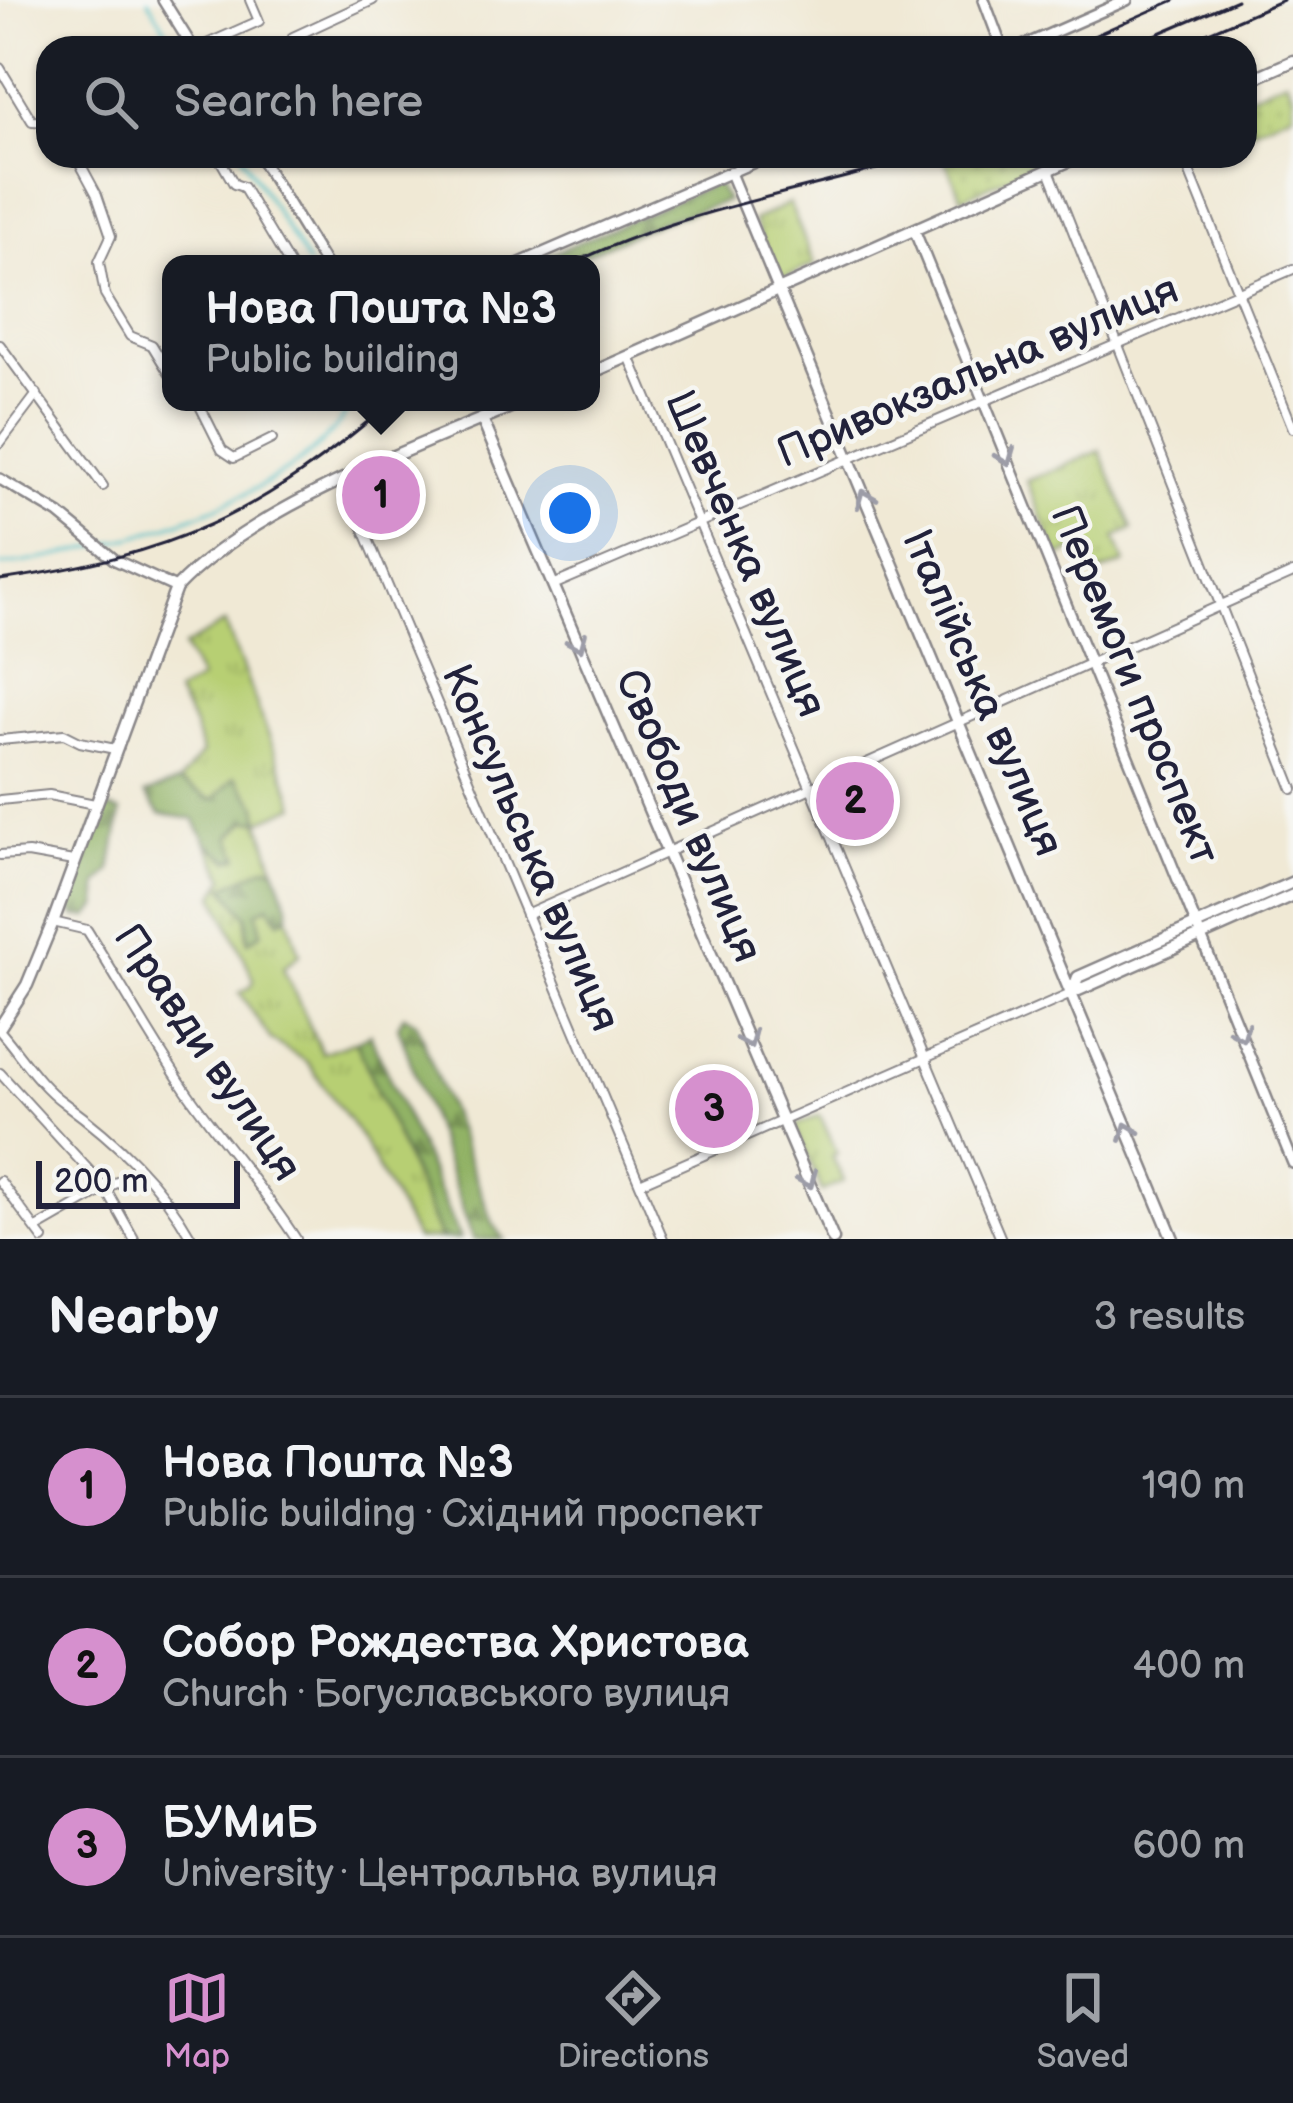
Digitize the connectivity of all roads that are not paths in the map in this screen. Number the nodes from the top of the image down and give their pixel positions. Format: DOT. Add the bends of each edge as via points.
graph roads {
  1 [pos="163,0"];
  2 [pos="250,0"];
  3 [pos="373,0"];
  4 [pos="984,0"];
  5 [pos="1120,1"];
  6 [pos="187,36"];
  7 [pos="223,36"];
  8 [pos="294,36"];
  9 [pos="998,36"];
  10 [pos="1044,36"];
  11 [pos="1292,65"];
  12 [pos="0,68"];
  13 [pos="1257,78"];
  14 [pos="36,122"];
  15 [pos="82,168"];
  16 [pos="225,168"];
  17 [pos="266,168"];
  18 [pos="741,168"];
  19 [pos="1053,168"];
  20 [pos="1188,168"];
  21 [pos="1049,170"];
  22 [pos="730,173"];
  23 [pos="915,232"];
  24 [pos="284,255"];
  25 [pos="320,255"];
  26 [pos="539,255"];
  27 [pos="1293,269"];
  28 [pos="779,291"];
  29 [pos="1239,293"];
  30 [pos="0,345"];
  31 [pos="1118,345"];
  32 [pos="629,356"];
  33 [pos="162,361"];
  34 [pos="600,369"];
  35 [pos="38,394"];
  36 [pos="984,401"];
  37 [pos="203,411"];
  38 [pos="501,411"];
  39 [pos="482,419"];
  40 [pos="1293,428"];
  41 [pos="272,439"];
  42 [pos="1,440"];
  43 [pos="849,458"];
  44 [pos="0,479"];
  45 [pos="343,480"];
  46 [pos="103,486"];
  47 [pos="699,523"];
  48 [pos="1293,573"];
  49 [pos="553,585"];
  50 [pos="176,588"];
  51 [pos="1220,606"];
  52 [pos="1090,664"];
  53 [pos="959,723"];
  54 [pos="0,740"];
  55 [pos="115,749"];
  56 [pos="810,787"];
  57 [pos="1293,789"];
  58 [pos="0,800"];
  59 [pos="95,804"];
  60 [pos="667,852"];
  61 [pos="0,855"];
  62 [pos="73,861"];
  63 [pos="1293,882"];
  64 [pos="1293,895"];
  65 [pos="526,915"];
  66 [pos="53,922"];
  67 [pos="1198,930"];
  68 [pos="1072,993"];
  69 [pos="0,1029"];
  70 [pos="925,1059"];
  71 [pos="0,1073"];
  72 [pos="783,1121"];
  73 [pos="1293,1163"];
  74 [pos="140,1169"];
  75 [pos="0,1181"];
  76 [pos="640,1183"];
  77 [pos="106,1190"];
  78 [pos="37,1228"];
  79 [pos="43,1239"];
  80 [pos="134,1239"];
  81 [pos="192,1239"];
  82 [pos="296,1239"];
  83 [pos="663,1239"];
  84 [pos="833,1239"];
  85 [pos="1001,1239"];
  86 [pos="1173,1239"];
  1 -- 6 [label="street"];
  2 -- 7 [label="street" via="259,21"];
  3 -- 8 [label="street"];
  4 -- 9 [label="street"];
  5 -- 10 [label="street"];
  11 -- 13 [label="main road"];
  12 -- 14 [label="street"];
  15 -- 33 [label="street" via="111,236 99,262 105,295 130,336 152,344"];
  16 -- 24 [label="street"];
  17 -- 25 [label="street"];
  18 -- 22 [label="street"];
  19 -- 21 [label="main road"];
  20 -- 29 [label="street"];
  21 -- 23 [label="main road"];
  21 -- 31 [label="street"];
  22 -- 26 [label="street"];
  22 -- 28 [label="street, Італійська вулиця"];
  23 -- 28 [label="main road"];
  23 -- 36 [label="street, Перемоги проспект"];
  27 -- 29 [label="street, Привокзальна вулиця"];
  28 -- 32 [label="main road"];
  28 -- 43 [label="main road, Італійська вулиця"];
  29 -- 31 [label="street, Привокзальна вулиця"];
  29 -- 40 [label="street"];
  30 -- 35 [label="street"];
  31 -- 36 [label="street, Привокзальна вулиця"];
  31 -- 51 [label="street"];
  32 -- 34 [label="main road"];
  32 -- 47 [label="street, Шевченка вулиця"];
  35 -- 42 [label="street"];
  35 -- 46 [label="street"];
  36 -- 43 [label="street, Привокзальна вулиця"];
  36 -- 52 [label="street, Перемоги проспект, one-way"];
  37 -- 41 [label="street" via="234,458"];
  38 -- 39 [label="main road"];
  39 -- 45 [label="main road"];
  39 -- 49 [label="main road, Свободи вулиця"];
  43 -- 47 [label="street, Привокзальна вулиця"];
  53 -- 43 [label="main road, Італійська вулиця, one-way"];
  44 -- 50 [label="street" via="111,557"];
  45 -- 50 [label="main road" via="206,560"];
  45 -- 65 [label="street, Консульська вулиця"];
  47 -- 49 [label="street, Привокзальна вулиця"];
  47 -- 56 [label="street, Шевченка вулиця"];
  48 -- 51 [label="street"];
  49 -- 60 [label="main road, Свободи вулиця, one-way"];
  50 -- 55 [label="main road"];
  51 -- 52 [label="street"];
  51 -- 57 [label="street"];
  52 -- 53 [label="street"];
  52 -- 67 [label="street, Перемоги проспект"];
  53 -- 56 [label="street"];
  53 -- 68 [label="main road, Італійська вулиця"];
  54 -- 55 [label="street" via="64,734"];
  55 -- 59 [label="main road"];
  56 -- 60 [label="street"];
  56 -- 70 [label="street, Шевченка вулиця"];
  58 -- 59 [label="street" via="49,795"];
  59 -- 62 [label="main road"];
  60 -- 65 [label="street"];
  60 -- 72 [label="main road, Свободи вулиця, one-way"];
  61 -- 62 [label="street"];
  62 -- 66 [label="main road"];
  63 -- 67 [label="main road"];
  64 -- 67 [label="main road"];
  65 -- 76 [label="street, Консульська вулиця"];
  66 -- 69 [label="main road"];
  66 -- 82 [label="street, Правди вулиця" via="88,930 121,992"];
  67 -- 68 [label="main road"];
  67 -- 73 [label="street, Перемоги проспект, one-way"];
  68 -- 70 [label="street"];
  86 -- 68 [label="main road, Італійська вулиця, one-way"];
  69 -- 74 [label="street" via="61,1101 109,1134"];
  70 -- 72 [label="street"];
  70 -- 85 [label="street, Шевченка вулиця"];
  71 -- 77 [label="street"];
  72 -- 76 [label="street"];
  72 -- 84 [label="main road, Свободи вулиця, one-way"];
  74 -- 77 [label="street"];
  74 -- 81 [label="street"];
  75 -- 78 [label="street"];
  76 -- 83 [label="street, Консульська вулиця"];
  77 -- 78 [label="street"];
  77 -- 80 [label="street"];
  78 -- 79 [label="street"];
}
